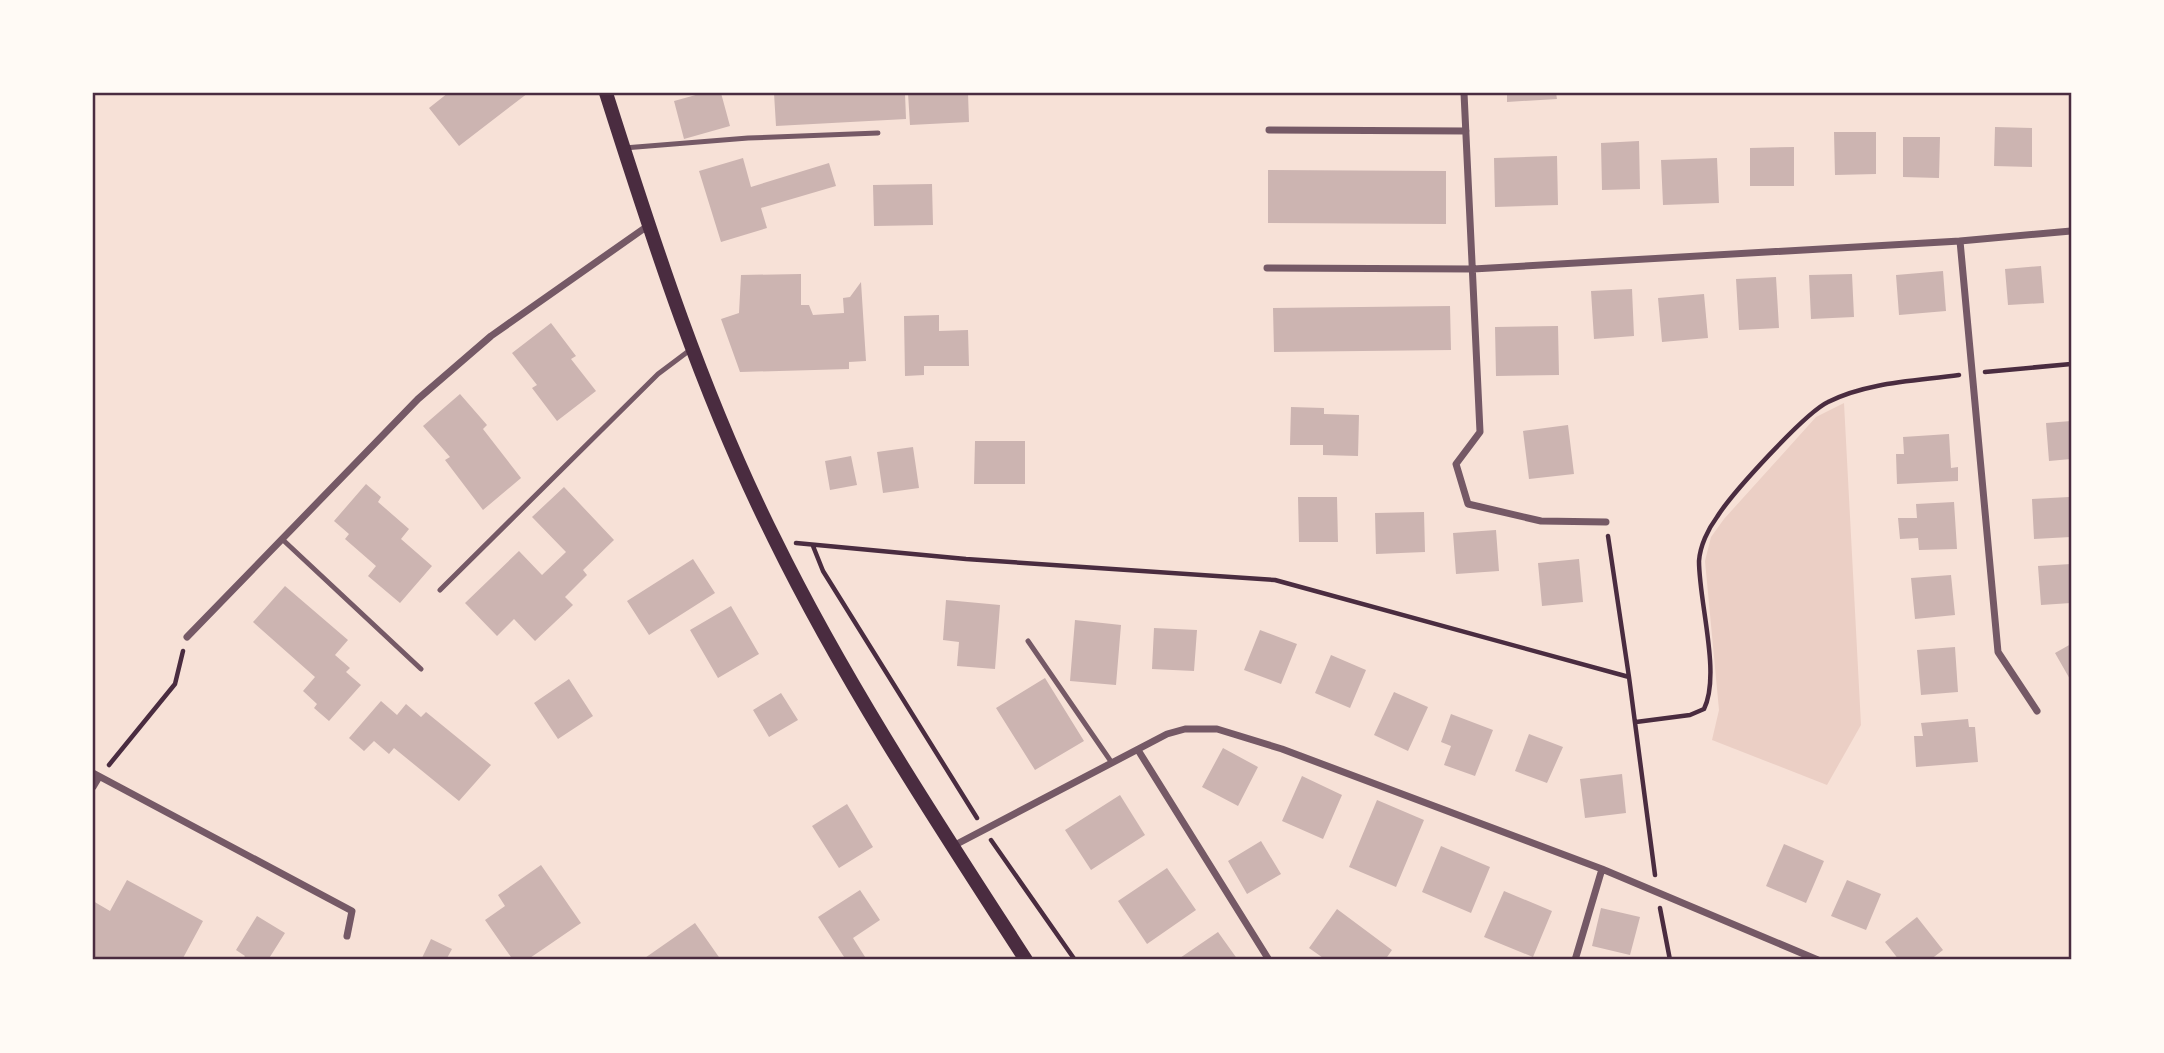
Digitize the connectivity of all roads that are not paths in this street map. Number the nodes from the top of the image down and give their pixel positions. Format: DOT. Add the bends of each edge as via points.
graph roads {
  1 [pos="606,93"];
  2 [pos="1464,93"];
  3 [pos="1269,130"];
  4 [pos="1466,131"];
  5 [pos="878,133"];
  6 [pos="624,148"];
  7 [pos="649,225"];
  8 [pos="2071,231"];
  9 [pos="1960,241"];
  10 [pos="1267,268"];
  11 [pos="1473,268"];
  12 [pos="693,348"];
  13 [pos="1606,522"];
  14 [pos="282,539"];
  15 [pos="440,590"];
  16 [pos="187,637"];
  17 [pos="1028,640"];
  18 [pos="421,670"];
  19 [pos="2037,711"];
  20 [pos="1138,750"];
  21 [pos="1112,764"];
  22 [pos="96,775"];
  23 [pos="93,788"];
  24 [pos="952,846"];
  25 [pos="1602,869"];
  26 [pos="346,936"];
  27 [pos="1026,960"];
  28 [pos="1269,960"];
  29 [pos="1575,960"];
  30 [pos="1818,960"];
  1 -- 6 [label="main road"];
  2 -- 4 [label="street"];
  3 -- 4 [label="street"];
  4 -- 11 [label="street"];
  5 -- 6 [label="lane"];
  6 -- 7 [label="main road"];
  7 -- 12 [label="main road"];
  7 -- 14 [label="street" via="491,336 418,400"];
  8 -- 9 [label="street"];
  9 -- 11 [label="street"];
  9 -- 19 [label="street" via="1998,652"];
  10 -- 11 [label="street"];
  11 -- 13 [label="street" via="1480,432 1456,464 1468,504 1541,522"];
  12 -- 15 [label="lane" via="658,374"];
  12 -- 24 [label="main road" via="774,539 880,730"];
  14 -- 16 [label="street"];
  14 -- 18 [label="lane"];
  17 -- 21 [label="lane"];
  20 -- 21 [label="street"];
  20 -- 25 [label="street" via="1185,729 1217,729"];
  20 -- 28 [label="street"];
  21 -- 24 [label="street"];
  22 -- 23 [label="street"];
  22 -- 26 [label="street" via="352,911"];
  24 -- 27 [label="main road"];
  25 -- 29 [label="street"];
  25 -- 30 [label="street"];
}
